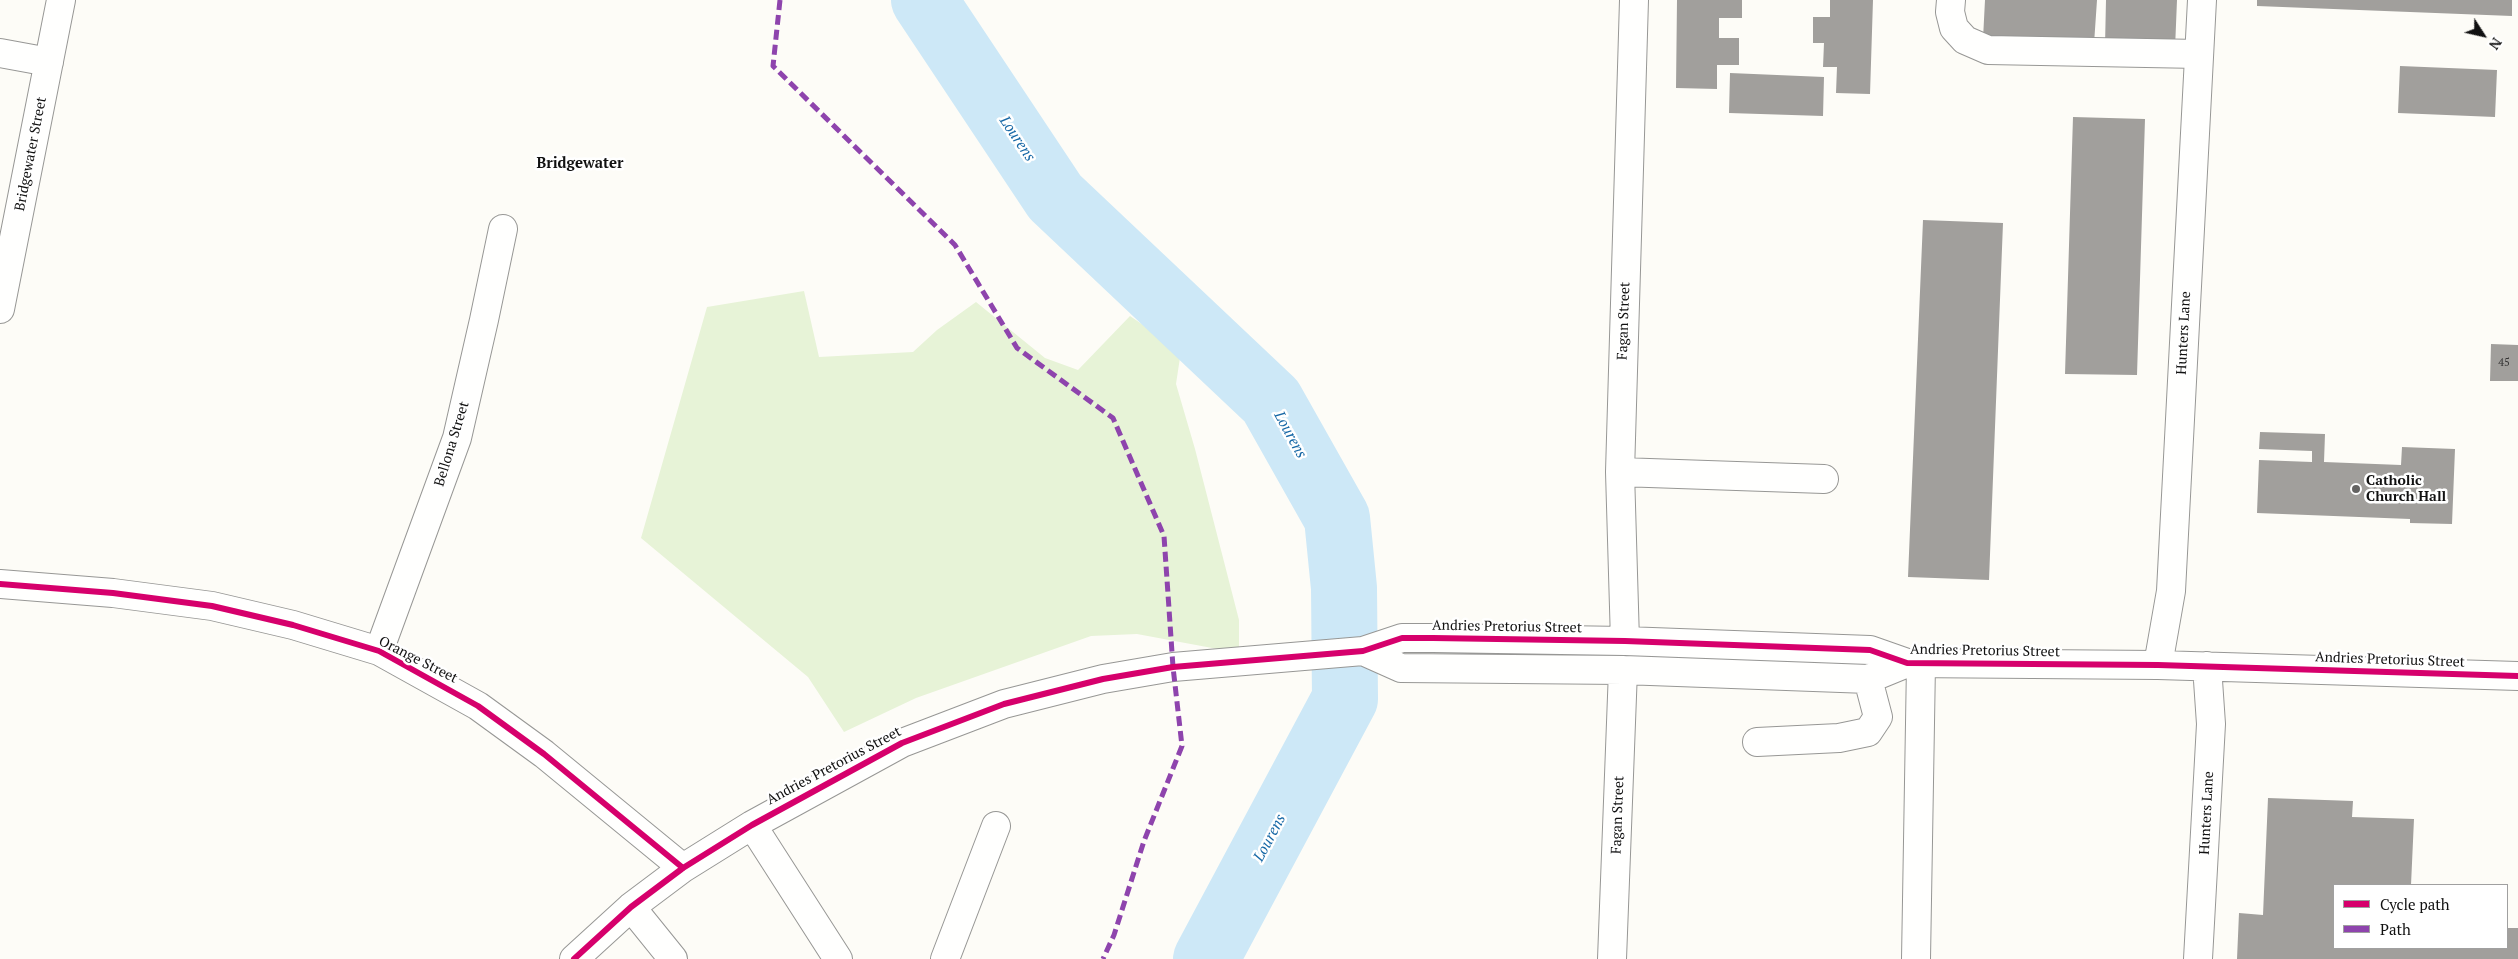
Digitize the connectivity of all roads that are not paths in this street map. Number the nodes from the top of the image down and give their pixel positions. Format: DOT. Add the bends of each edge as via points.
graph roads {
  1 [pos="61,0"];
  2 [pos="1634,0"];
  3 [pos="1951,0"];
  4 [pos="2202,0"];
  5 [pos="0,53"];
  6 [pos="2199,54"];
  7 [pos="49,62"];
  8 [pos="503,229"];
  9 [pos="0,309"];
  10 [pos="1620,472"];
  11 [pos="1824,479"];
  12 [pos="0,584"];
  13 [pos="1625,641"];
  14 [pos="1363,651"];
  15 [pos="379,652"];
  16 [pos="1914,663"];
  17 [pos="2158,665"];
  18 [pos="2207,666"];
  19 [pos="1623,670"];
  20 [pos="2518,676"];
  21 [pos="1868,678"];
  22 [pos="1757,742"];
  23 [pos="752,825"];
  24 [pos="996,826"];
  25 [pos="683,868"];
  26 [pos="631,907"];
  27 [pos="574,959"];
  28 [pos="673,959"];
  29 [pos="838,959"];
  30 [pos="945,959"];
  31 [pos="1612,959"];
  32 [pos="1916,959"];
  33 [pos="2198,959"];
  1 -- 7 [label="street, Bridgewater Street"];
  2 -- 10 [label="street, Fagan Street"];
  3 -- 6 [label="street" via="1954,28 1965,40 1988,50"];
  4 -- 6 [label="street, Hunters Lane"];
  5 -- 7 [label="street"];
  6 -- 17 [label="street, Hunters Lane" via="2171,591"];
  7 -- 9 [label="street, Bridgewater Street"];
  8 -- 15 [label="street, Bellona Street" via="457,438"];
  10 -- 11 [label="street"];
  10 -- 13 [label="street, Fagan Street"];
  12 -- 15 [label="street, Orange Street" via="113,593 212,606 293,625"];
  13 -- 14 [label="street, Andries Pretorius Street" via="1402,638"];
  13 -- 16 [label="street, Andries Pretorius Street" via="1870,650"];
  14 -- 19 [label="street, Andries Pretorius Street" via="1401,668"];
  14 -- 23 [label="street, Andries Pretorius Street" via="1172,667 1103,679 1004,704 902,742"];
  15 -- 25 [label="street, Orange Street" via="478,706 544,754"];
  16 -- 17 [label="street, Andries Pretorius Street"];
  16 -- 21 [label="street, Andries Pretorius Street"];
  16 -- 32 [label="street"];
  17 -- 18 [label="street, Andries Pretorius Street"];
  18 -- 20 [label="street, Andries Pretorius Street"];
  18 -- 33 [label="street, Hunters Lane" via="2212,724"];
  19 -- 21 [label="street, Andries Pretorius Street"];
  19 -- 31 [label="street, Fagan Street"];
  21 -- 22 [label="street" via="1878,717 1868,732 1839,738"];
  23 -- 25 [label="street, Andries Pretorius Street"];
  23 -- 29 [label="street"];
  24 -- 30 [label="street"];
  25 -- 26 [label="street, Andries Pretorius Street"];
  26 -- 27 [label="street, Andries Pretorius Street"];
  26 -- 28 [label="street"];
}
